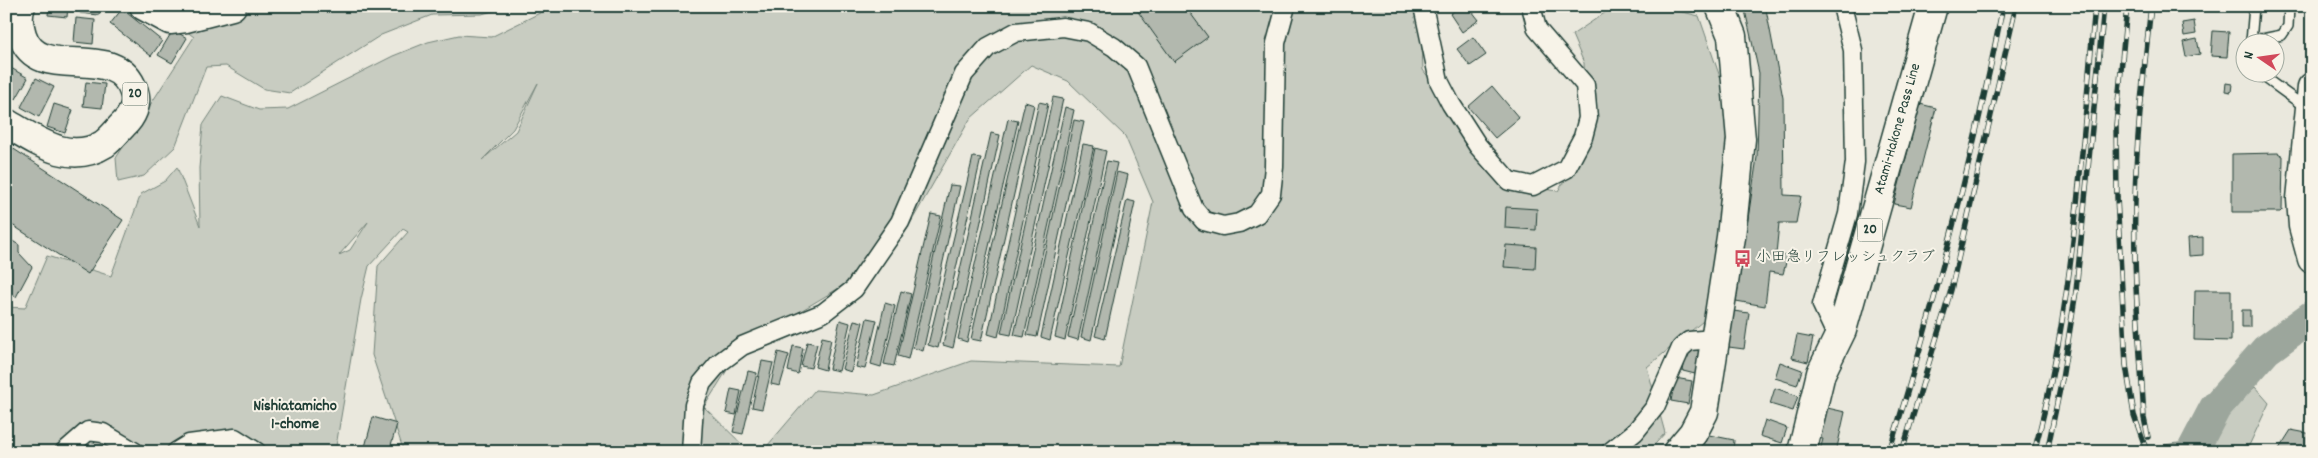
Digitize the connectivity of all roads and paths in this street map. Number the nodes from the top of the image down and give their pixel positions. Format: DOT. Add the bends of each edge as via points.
graph roads {
  1 [pos="144,6"];
  2 [pos="232,6"];
  3 [pos="1286,6"];
  4 [pos="1423,6"];
  5 [pos="1531,6"];
  6 [pos="1720,6"];
  7 [pos="1842,6"];
  8 [pos="1932,6"];
  9 [pos="2254,6"];
  10 [pos="2289,6"];
  11 [pos="15,15"];
  12 [pos="2252,32"];
  13 [pos="2284,32"];
  14 [pos="2277,82"];
  15 [pos="2311,99"];
  16 [pos="6,123"];
  17 [pos="2312,259"];
  18 [pos="1714,339"];
  19 [pos="1838,339"];
  20 [pos="64,452"];
  21 [pos="135,452"];
  22 [pos="176,452"];
  23 [pos="257,452"];
  24 [pos="691,452"];
  25 [pos="1610,452"];
  26 [pos="1677,452"];
  27 [pos="1802,452"];
  1 -- 2 [label="main road" via="170,20"];
  3 -- 24 [label="street" via="1276,43 1271,194 1256,214 1239,224 1223,226 1204,221 1194,209 1136,66 1114,47 1089,32 1063,27 1016,32 988,47 964,74 900,222 854,289 823,313 742,346 719,363 702,383 694,405"];
  4 -- 5 [label="street" via="1439,81 1451,104 1478,146 1509,181 1533,186 1566,169 1583,137 1588,118 1585,85 1537,29"];
  6 -- 18 [label="main road" via="1732,36 1741,139"];
  7 -- 19 [label="street" via="1853,50 1855,162 1848,214 1822,305"];
  8 -- 19 [label="main road, Atami-Hakone Pass Line / 20"];
  9 -- 12 [label="lane"];
  10 -- 13 [label="lane" via="2288,26"];
  11 -- 16 [label="main road, 20" via="24,41 37,56 57,62 100,63 118,71 132,84 137,99 130,119 104,144 90,150 68,153 53,150"];
  14 -- 15 [label="lane"];
  15 -- 17 [label="main road" via="2301,199 2303,226"];
  18 -- 25 [label="street" via="1689,341 1681,348 1655,407 1635,432"];
  18 -- 26 [label="main road" via="1704,412 1693,433"];
  19 -- 27 [label="main road, Atami-Hakone Pass Line / 20" via="1821,373"];
  20 -- 21 [label="street" via="88,431 103,433"];
  22 -- 23 [label="street" via="189,444 235,438"];
}
